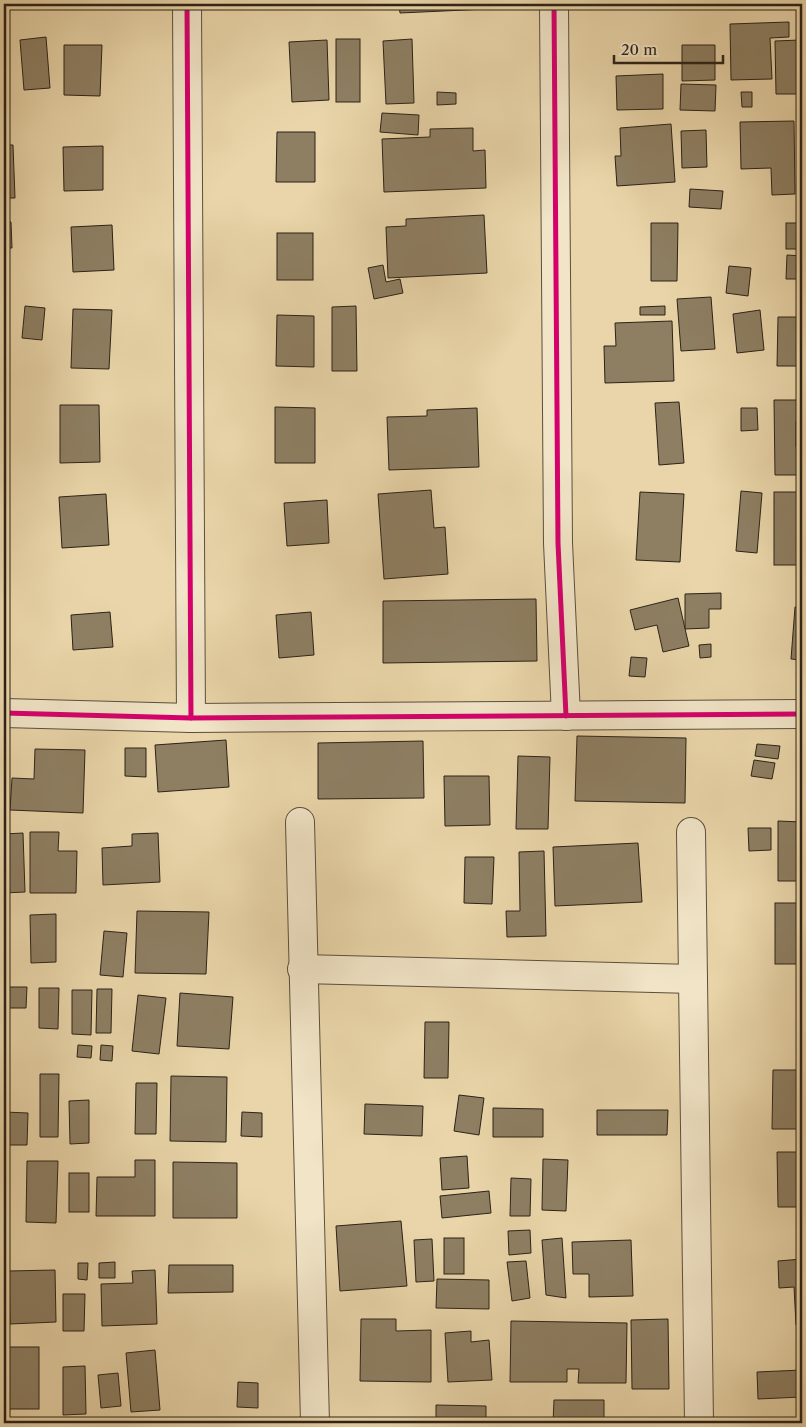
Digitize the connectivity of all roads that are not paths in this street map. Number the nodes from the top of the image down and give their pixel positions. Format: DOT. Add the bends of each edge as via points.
graph roads {
  1 [pos="187,4"];
  2 [pos="554,4"];
  3 [pos="4,713"];
  4 [pos="802,714"];
  5 [pos="566,716"];
  6 [pos="191,718"];
  7 [pos="300,822"];
  8 [pos="691,832"];
  9 [pos="302,969"];
  10 [pos="693,979"];
  11 [pos="315,1423"];
  12 [pos="699,1423"];
  1 -- 6 [label="street"];
  2 -- 5 [label="street" via="558,542"];
  3 -- 6 [label="street"];
  4 -- 5 [label="street"];
  5 -- 6 [label="street"];
  7 -- 9 [label="street"];
  8 -- 10 [label="street"];
  9 -- 10 [label="street"];
  9 -- 11 [label="street"];
  10 -- 12 [label="street"];
}
